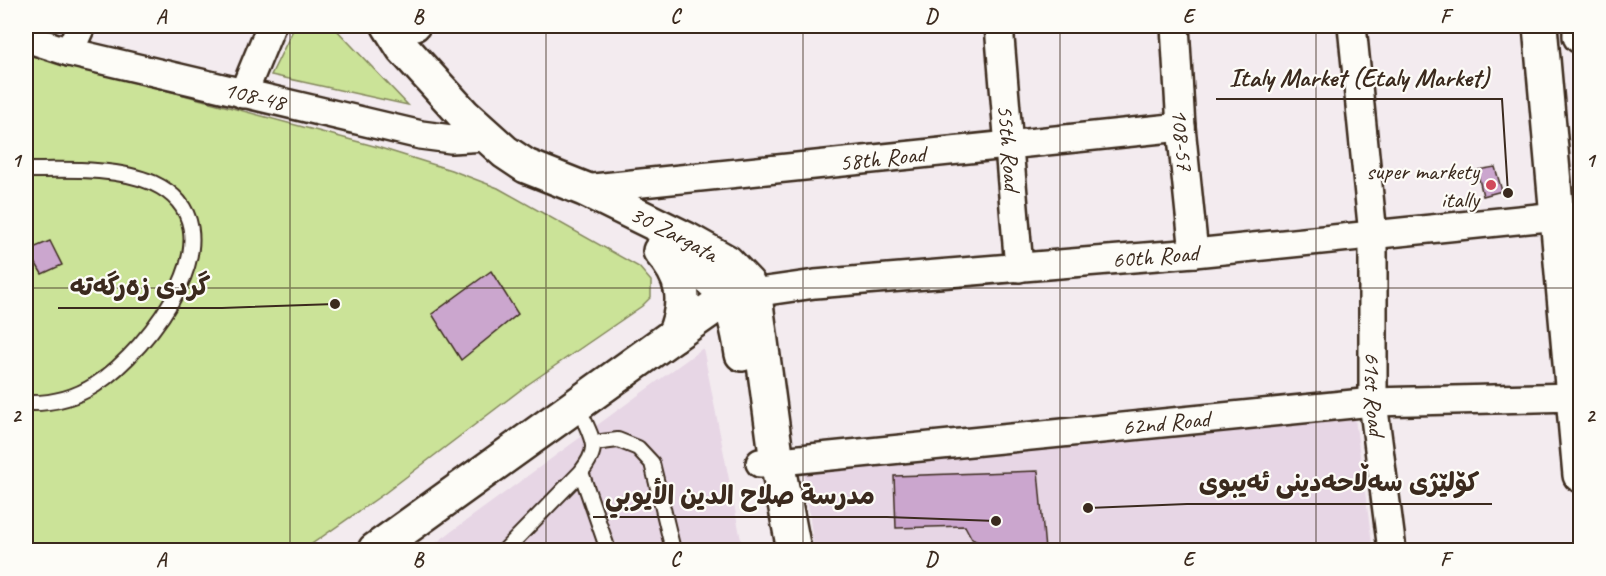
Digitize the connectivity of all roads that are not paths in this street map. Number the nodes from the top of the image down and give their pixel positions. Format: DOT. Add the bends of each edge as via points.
graph roads {
  1 [pos="81,26"];
  2 [pos="272,26"];
  3 [pos="395,26"];
  4 [pos="999,26"];
  5 [pos="1175,26"];
  6 [pos="1352,26"];
  7 [pos="1540,26"];
  8 [pos="1580,26"];
  9 [pos="1581,36"];
  10 [pos="26,38"];
  11 [pos="69,52"];
  12 [pos="243,94"];
  13 [pos="1181,127"];
  14 [pos="486,137"];
  15 [pos="1009,145"];
  16 [pos="526,166"];
  17 [pos="26,170"];
  18 [pos="584,189"];
  19 [pos="1558,216"];
  20 [pos="1373,235"];
  21 [pos="660,251"];
  22 [pos="1194,253"];
  23 [pos="1019,267"];
  24 [pos="738,302"];
  25 [pos="674,335"];
  26 [pos="1573,397"];
  27 [pos="1373,402"];
  28 [pos="26,403"];
  29 [pos="589,431"];
  30 [pos="769,463"];
  31 [pos="581,472"];
  32 [pos="1581,475"];
  33 [pos="375,550"];
  34 [pos="404,550"];
  35 [pos="506,550"];
  36 [pos="608,550"];
  37 [pos="673,550"];
  38 [pos="770,550"];
  39 [pos="794,550"];
  40 [pos="1392,550"];
  1 -- 11 [label="street"];
  2 -- 12 [label="street"];
  3 -- 14 [label="street, 30 Zargata" via="403,48"];
  4 -- 15 [label="street, 55th Road"];
  5 -- 13 [label="street, 108-57"];
  6 -- 20 [label="street, 61st Road"];
  7 -- 19 [label="street"];
  8 -- 9 [label="street"];
  10 -- 11 [label="street, 108-48"];
  11 -- 12 [label="street, 108-48"];
  12 -- 14 [label="street, 108-48" via="421,135 451,139"];
  13 -- 15 [label="street, 58th Road"];
  13 -- 22 [label="street, 108-57"];
  14 -- 16 [label="street, 30 Zargata"];
  15 -- 18 [label="street, 58th Road"];
  15 -- 23 [label="street, 55th Road"];
  16 -- 18 [label="street, 30 Zargata"];
  16 -- 21 [label="street" via="571,204"];
  17 -- 28 [label="lane" via="102,172 153,183 180,205 189,218 192,236 189,262 175,295 130,355 95,385 74,396 51,403"];
  18 -- 24 [label="street, 30 Zargata" via="727,262 742,276"];
  19 -- 20 [label="street, 60th Road"];
  19 -- 26 [label="street"];
  20 -- 22 [label="street, 60th Road"];
  20 -- 27 [label="street, 61st Road"];
  21 -- 24 [label="street" via="705,275"];
  21 -- 25 [label="street" via="680,282 681,318"];
  22 -- 23 [label="street, 60th Road"];
  23 -- 24 [label="street, 60th Road" via="794,286"];
  24 -- 25 [label="street"];
  24 -- 29 [label="street"];
  24 -- 30 [label="street"];
  25 -- 33 [label="street"];
  26 -- 27 [label="street, 62nd Road"];
  26 -- 32 [label="street"];
  27 -- 30 [label="street, 62nd Road"];
  27 -- 40 [label="street, 61st Road"];
  29 -- 31 [label="lane" via="591,459"];
  29 -- 34 [label="street" via="487,488"];
  29 -- 37 [label="lane" via="638,448 652,463"];
  30 -- 38 [label="street"];
  30 -- 39 [label="street"];
  31 -- 35 [label="lane"];
  31 -- 36 [label="lane"];
}
